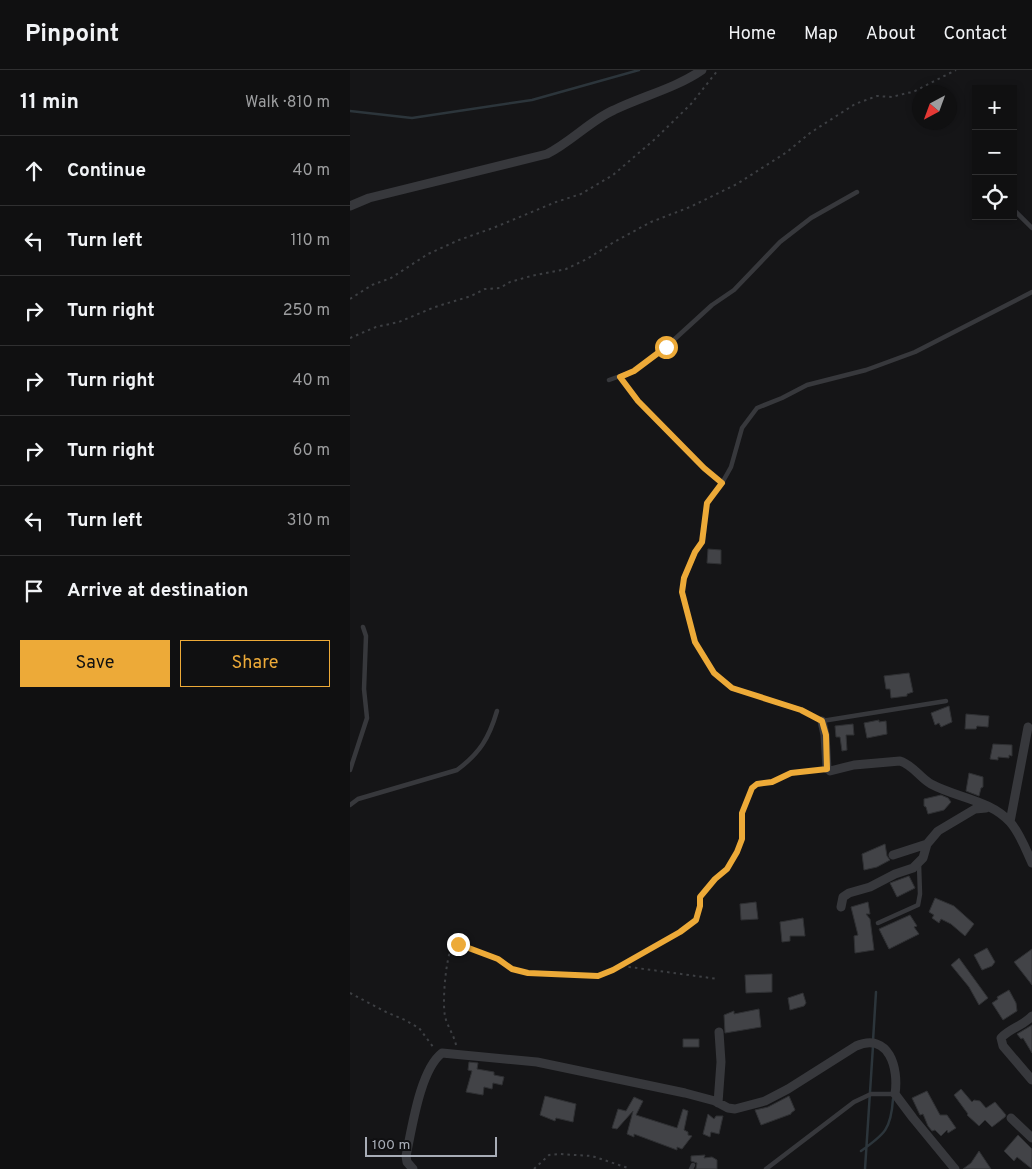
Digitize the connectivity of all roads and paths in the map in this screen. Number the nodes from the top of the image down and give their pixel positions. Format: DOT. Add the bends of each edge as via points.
graph roads {
  1 [pos="702,70"];
  2 [pos="718,70"];
  3 [pos="956,70"];
  4 [pos="857,192"];
  5 [pos="350,206"];
  6 [pos="1017,213"];
  7 [pos="1032,228"];
  8 [pos="1032,292"];
  9 [pos="350,299"];
  10 [pos="350,338"];
  11 [pos="620,377"];
  12 [pos="609,380"];
  13 [pos="722,483"];
  14 [pos="363,627"];
  15 [pos="946,701"];
  16 [pos="497,711"];
  17 [pos="822,721"];
  18 [pos="1028,727"];
  19 [pos="350,770"];
  20 [pos="828,770"];
  21 [pos="350,805"];
  22 [pos="992,807"];
  23 [pos="1010,822"];
  24 [pos="927,844"];
  25 [pos="893,854"];
  26 [pos="1032,863"];
  27 [pos="919,864"];
  28 [pos="841,907"];
  29 [pos="878,923"];
  30 [pos="622,966"];
  31 [pos="718,979"];
  32 [pos="350,993"];
  33 [pos="1032,1016"];
  34 [pos="719,1032"];
  35 [pos="454,1038"];
  36 [pos="430,1044"];
  37 [pos="1032,1080"];
  38 [pos="895,1094"];
  39 [pos="718,1103"];
  40 [pos="1011,1118"];
  41 [pos="1032,1138"];
  42 [pos="628,1168"];
  43 [pos="412,1169"];
  44 [pos="534,1169"];
  45 [pos="766,1169"];
  46 [pos="955,1169"];
  1 -- 5 [label="street" via="613,110 547,154 369,198"];
  2 -- 9 [label="path" via="691,104 613,175 581,194 428,254"];
  3 -- 10 [label="path" via="918,90 892,97 876,96 855,104 737,184 651,222 566,269 510,282 500,288 485,289"];
  4 -- 11 [label="lane" via="802,224 734,290 634,371"];
  6 -- 7 [label="lane"];
  8 -- 13 [label="lane" via="915,352 850,375 807,385 757,408 742,428 731,468"];
  11 -- 12 [label="lane"];
  11 -- 13 [label="lane" via="644,408"];
  13 -- 17 [label="lane" via="707,503 702,542 684,578 682,592 695,642 714,673 732,688 801,710"];
  14 -- 19 [label="lane" via="366,636 364,689 367,718"];
  15 -- 17 [label="lane"];
  16 -- 21 [label="lane" via="484,743 457,770 358,799"];
  17 -- 20 [label="street"];
  18 -- 23 [label="street"];
  20 -- 22 [label="street" via="900,761 930,784"];
  20 -- 30 [label="path" via="791,773 752,788 742,813 742,839 737,852 727,869 700,897 696,920"];
  22 -- 23 [label="street"];
  22 -- 24 [label="street" via="975,808 938,831"];
  23 -- 26 [label="street"];
  24 -- 25 [label="street"];
  24 -- 27 [label="street"];
  27 -- 28 [label="street" via="849,893 843,897"];
  27 -- 29 [label="lane" via="918,905"];
  30 -- 31 [label="path"];
  30 -- 35 [label="path" via="598,976 528,973 458,944 452,946 448,954 444,1002 445,1016"];
  32 -- 36 [label="path" via="419,1028"];
  33 -- 37 [label="street" via="1001,1038 1003,1046"];
  34 -- 39 [label="street"];
  38 -- 39 [label="street" via="897,1081 892,1057 871,1042 856,1046 766,1100 736,1109"];
  38 -- 45 [label="lane" via="871,1094 854,1102"];
  38 -- 46 [label="street"];
  39 -- 43 [label="street" via="537,1062 442,1053 431,1064 418,1098 406,1156"];
  40 -- 41 [label="street"];
  42 -- 44 [label="path" via="592,1156 559,1154 549,1155"];
}
